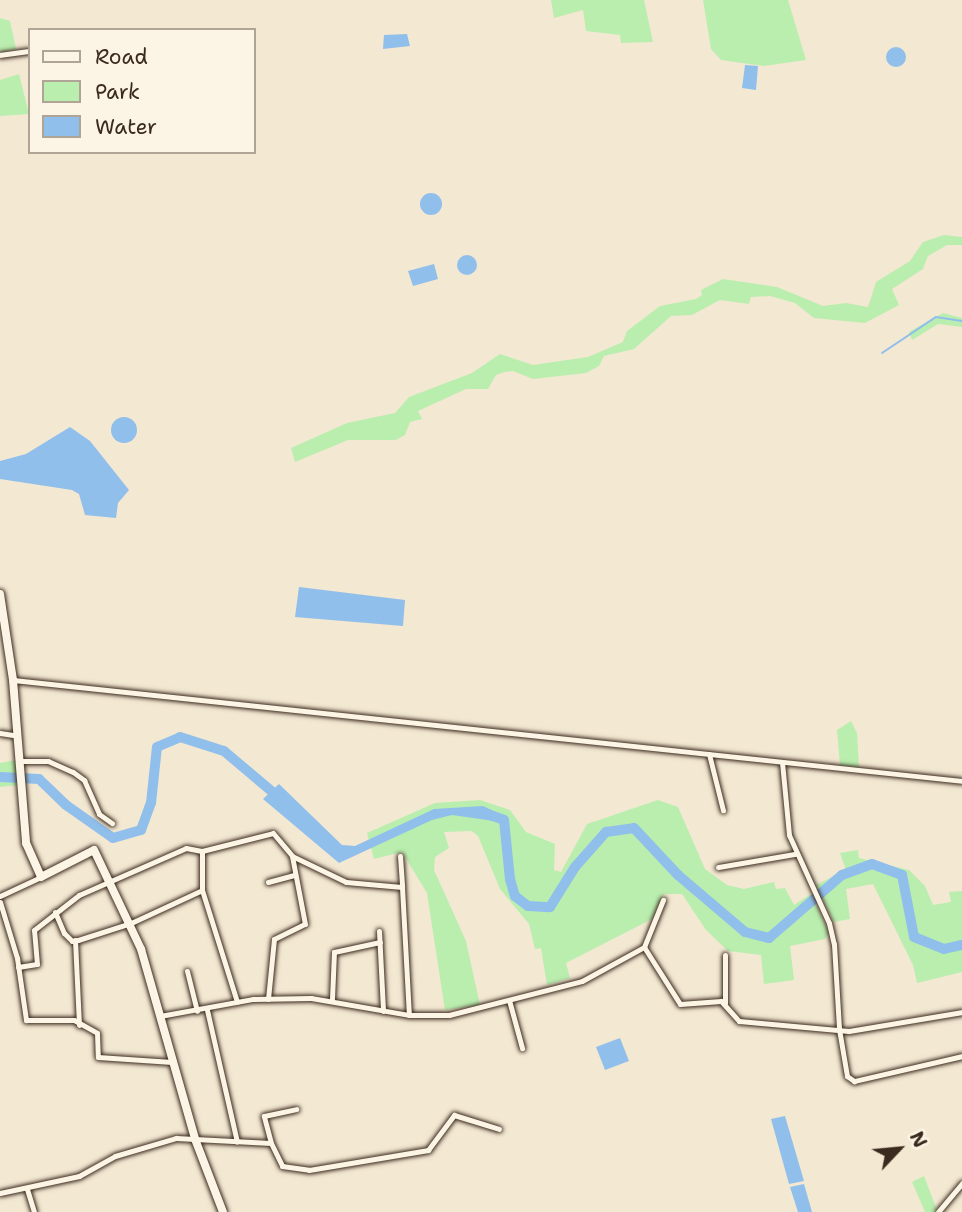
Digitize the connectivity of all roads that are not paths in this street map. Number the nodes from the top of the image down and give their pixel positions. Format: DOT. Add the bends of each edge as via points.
graph roads {
  1 [pos="28,51"];
  2 [pos="0,55"];
  3 [pos="0,596"];
  4 [pos="13,680"];
  5 [pos="0,733"];
  6 [pos="18,736"];
  7 [pos="709,754"];
  8 [pos="782,762"];
  9 [pos="20,764"];
  10 [pos="962,781"];
  11 [pos="723,810"];
  12 [pos="113,823"];
  13 [pos="202,851"];
  14 [pos="795,854"];
  15 [pos="292,856"];
  16 [pos="400,856"];
  17 [pos="718,867"];
  18 [pos="295,875"];
  19 [pos="41,877"];
  20 [pos="109,880"];
  21 [pos="268,882"];
  22 [pos="402,887"];
  23 [pos="202,890"];
  24 [pos="0,897"];
  25 [pos="663,900"];
  26 [pos="0,902"];
  27 [pos="55,912"];
  28 [pos="131,923"];
  29 [pos="379,931"];
  30 [pos="75,940"];
  31 [pos="380,942"];
  32 [pos="644,947"];
  33 [pos="724,955"];
  34 [pos="18,967"];
  35 [pos="187,971"];
  36 [pos="268,999"];
  37 [pos="332,999"];
  38 [pos="509,1000"];
  39 [pos="237,1002"];
  40 [pos="725,1003"];
  41 [pos="207,1010"];
  42 [pos="197,1011"];
  43 [pos="383,1011"];
  44 [pos="962,1012"];
  45 [pos="409,1015"];
  46 [pos="160,1016"];
  47 [pos="79,1025"];
  48 [pos="839,1029"];
  49 [pos="522,1048"];
  50 [pos="962,1056"];
  51 [pos="172,1062"];
  52 [pos="296,1109"];
  53 [pos="499,1129"];
  54 [pos="195,1139"];
  55 [pos="237,1142"];
  56 [pos="271,1143"];
  57 [pos="962,1183"];
  58 [pos="27,1189"];
  59 [pos="0,1193"];
  60 [pos="34,1212"];
  61 [pos="223,1212"];
  62 [pos="938,1212"];
  1 -- 2 [label="street"];
  3 -- 4 [label="street"];
  4 -- 6 [label="street"];
  4 -- 7 [label="street"];
  5 -- 6 [label="street"];
  6 -- 9 [label="street"];
  7 -- 8 [label="street"];
  7 -- 11 [label="street"];
  8 -- 10 [label="street"];
  8 -- 14 [label="street"];
  9 -- 12 [label="street" via="48,761 73,772 84,780 99,814"];
  9 -- 19 [label="street" via="26,843"];
  13 -- 15 [label="street" via="273,833"];
  13 -- 20 [label="street" via="186,848"];
  13 -- 23 [label="street"];
  14 -- 17 [label="street"];
  14 -- 48 [label="street" via="829,923 838,969"];
  15 -- 18 [label="street"];
  15 -- 22 [label="street" via="346,881"];
  16 -- 22 [label="street"];
  18 -- 21 [label="street"];
  18 -- 36 [label="street" via="305,924 274,939"];
  19 -- 20 [label="street" via="94,849"];
  19 -- 24 [label="street"];
  20 -- 27 [label="street"];
  20 -- 28 [label="street"];
  22 -- 45 [label="street"];
  23 -- 28 [label="street"];
  23 -- 39 [label="street"];
  25 -- 32 [label="street"];
  26 -- 34 [label="street"];
  27 -- 30 [label="street" via="64,933"];
  27 -- 34 [label="street" via="34,930 37,964"];
  28 -- 30 [label="street"];
  28 -- 46 [label="street"];
  29 -- 31 [label="street"];
  30 -- 47 [label="street"];
  31 -- 37 [label="street" via="334,952"];
  31 -- 43 [label="street"];
  32 -- 38 [label="street" via="582,981"];
  32 -- 40 [label="street" via="680,1004"];
  33 -- 40 [label="street"];
  34 -- 47 [label="street" via="26,1020 74,1020"];
  35 -- 42 [label="street"];
  36 -- 37 [label="street"];
  36 -- 39 [label="street"];
  37 -- 43 [label="street"];
  38 -- 45 [label="street" via="449,1015"];
  38 -- 49 [label="street"];
  39 -- 41 [label="street"];
  40 -- 48 [label="street" via="739,1021"];
  41 -- 42 [label="street"];
  41 -- 55 [label="street"];
  42 -- 46 [label="street"];
  43 -- 45 [label="street"];
  44 -- 48 [label="street"];
  46 -- 51 [label="street"];
  47 -- 51 [label="street" via="97,1033 98,1057"];
  48 -- 50 [label="street" via="847,1076 854,1081"];
  51 -- 54 [label="street"];
  52 -- 56 [label="street" via="264,1116"];
  53 -- 56 [label="street" via="454,1115 428,1150 309,1170 282,1166"];
  54 -- 55 [label="street"];
  54 -- 58 [label="street" via="176,1138 134,1149 79,1176"];
  54 -- 61 [label="street"];
  55 -- 56 [label="street"];
  57 -- 62 [label="street"];
  58 -- 59 [label="street"];
  58 -- 60 [label="street"];
}
